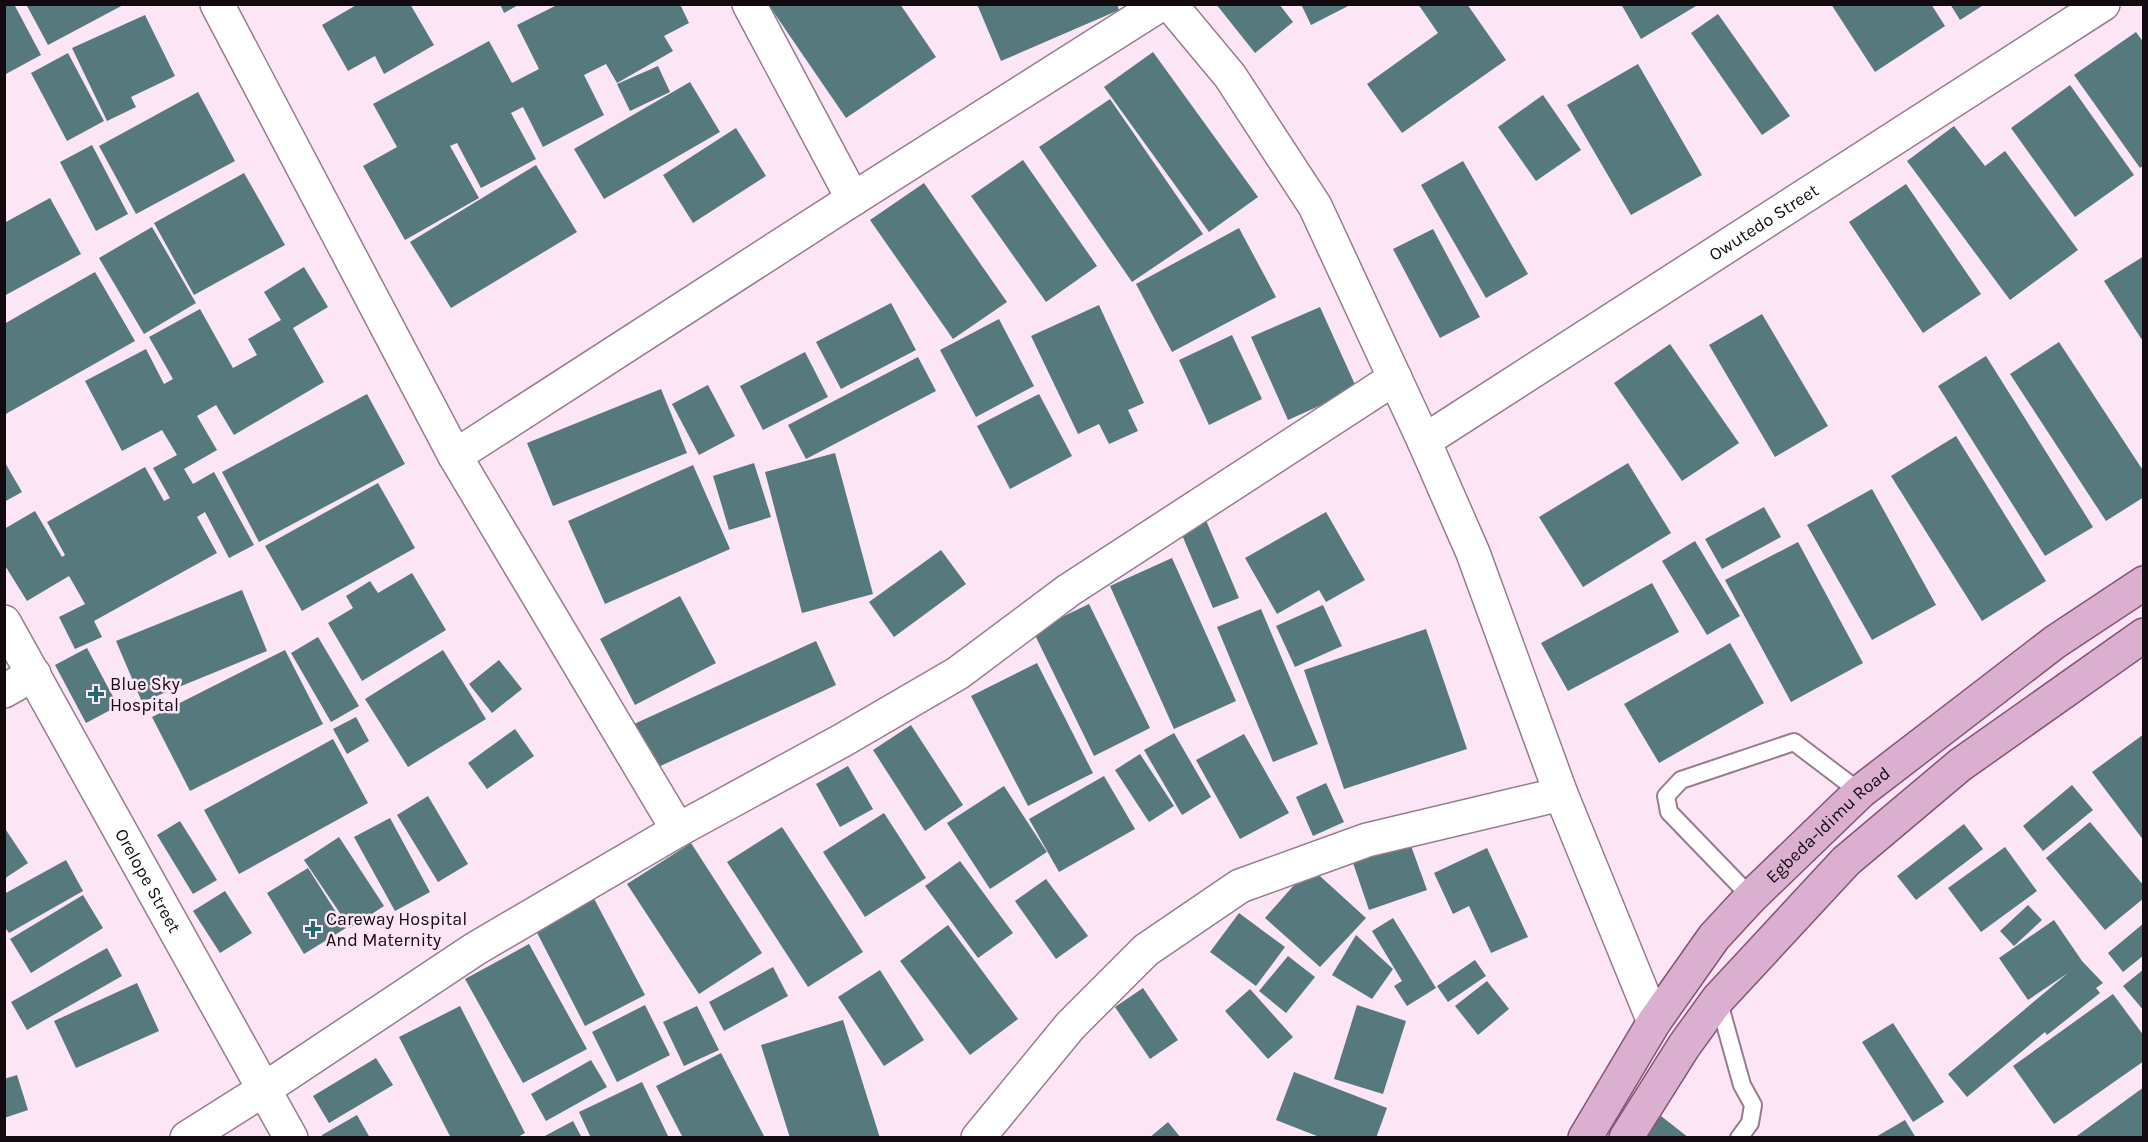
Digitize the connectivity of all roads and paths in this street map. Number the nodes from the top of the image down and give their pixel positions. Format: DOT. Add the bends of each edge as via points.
graph roads {
  1 [pos="217,4"];
  2 [pos="749,4"];
  3 [pos="1161,4"];
  4 [pos="1170,4"];
  5 [pos="2103,4"];
  6 [pos="852,199"];
  7 [pos="1395,378"];
  8 [pos="1424,441"];
  9 [pos="455,456"];
  10 [pos="2144,583"];
  11 [pos="4,622"];
  12 [pos="2142,640"];
  13 [pos="34,674"];
  14 [pos="4,691"];
  15 [pos="1860,792"];
  16 [pos="1561,794"];
  17 [pos="678,830"];
  18 [pos="1751,897"];
  19 [pos="1718,999"];
  20 [pos="1654,1022"];
  21 [pos="263,1090"];
  22 [pos="187,1137"];
  23 [pos="291,1137"];
  24 [pos="978,1137"];
  25 [pos="1585,1137"];
  26 [pos="1626,1137"];
  27 [pos="1739,1137"];
  1 -- 9 [label="street"];
  2 -- 6 [label="street"];
  3 -- 6 [label="street"];
  4 -- 7 [label="street" via="1230,76 1315,206"];
  5 -- 8 [label="street, Owutedo Street"];
  6 -- 9 [label="street"];
  7 -- 8 [label="street"];
  7 -- 17 [label="street" via="1069,590 958,673"];
  8 -- 16 [label="street" via="1473,553"];
  9 -- 17 [label="street"];
  10 -- 15 [label="main road, Egbeda-Idimu Road" via="2055,642"];
  11 -- 13 [label="street, Orelope Street"];
  12 -- 19 [label="main road, Egbeda-Idimu Road" via="1960,765 1846,861"];
  13 -- 14 [label="street"];
  13 -- 21 [label="street, Orelope Street"];
  15 -- 18 [label="main road, Egbeda-Idimu Road"];
  15 -- 18 [label="lane" via="1794,742 1681,780 1666,796 1669,812"];
  16 -- 20 [label="street"];
  16 -- 24 [label="street" via="1367,840 1240,885 1146,950 1070,1026"];
  17 -- 21 [label="street" via="475,950"];
  18 -- 20 [label="main road, Egbeda-Idimu Road" via="1714,938"];
  19 -- 26 [label="main road, Egbeda-Idimu Road"];
  19 -- 27 [label="lane" via="1742,1085 1753,1105 1750,1123"];
  20 -- 25 [label="main road, Egbeda-Idimu Road"];
  21 -- 22 [label="street"];
  21 -- 23 [label="street, Orelope Street"];
}
